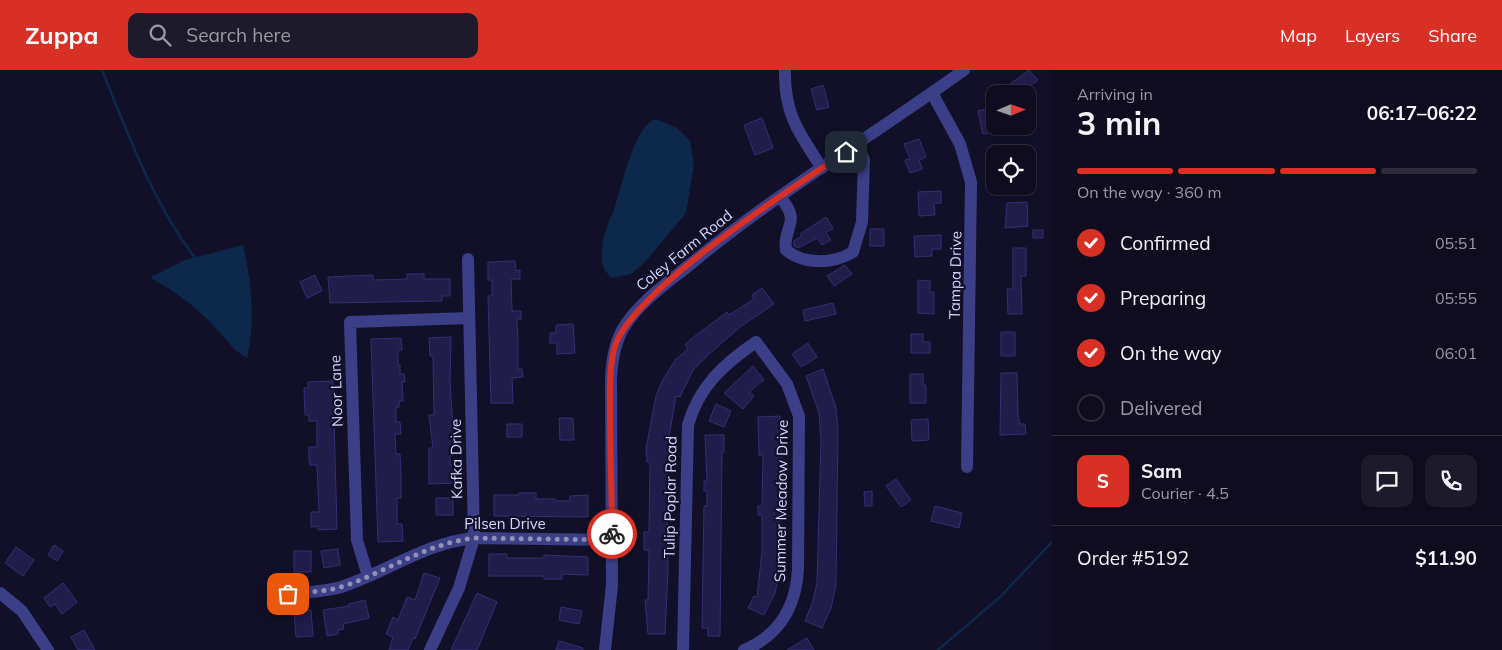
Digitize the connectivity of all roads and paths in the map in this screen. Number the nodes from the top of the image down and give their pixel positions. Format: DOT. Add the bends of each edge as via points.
graph roads {
  1 [pos="785,70"];
  2 [pos="964,70"];
  3 [pos="932,94"];
  4 [pos="858,144"];
  5 [pos="822,168"];
  6 [pos="780,197"];
  7 [pos="468,259"];
  8 [pos="469,318"];
  9 [pos="756,342"];
  10 [pos="967,467"];
  11 [pos="474,538"];
  12 [pos="612,540"];
  13 [pos="368,576"];
  14 [pos="0,593"];
  15 [pos="288,594"];
  16 [pos="764,646"];
  17 [pos="609,649"];
  18 [pos="48,650"];
  19 [pos="430,650"];
  20 [pos="683,650"];
  21 [pos="744,650"];
  1 -- 5 [label="street" via="791,116"];
  2 -- 3 [label="street, Coley Farm Road"];
  3 -- 4 [label="street, Coley Farm Road"];
  3 -- 10 [label="street, Tampa Drive" via="960,144 972,182"];
  4 -- 5 [label="street, Coley Farm Road"];
  4 -- 6 [label="street" via="864,160 862,222 853,252 836,260 818,261 791,254 785,244 792,216"];
  5 -- 6 [label="street, Coley Farm Road"];
  6 -- 12 [label="street, Coley Farm Road" via="733,230 658,291 632,317 617,340 610,378"];
  7 -- 8 [label="street, Kafka Drive"];
  8 -- 11 [label="street, Kafka Drive"];
  8 -- 13 [label="street, Noor Lane" via="350,322 357,540"];
  9 -- 16 [label="street, Summer Meadow Drive" via="787,384 796,403 800,429 798,585 786,616"];
  9 -- 20 [label="street, Tulip Poplar Road" via="707,384 688,426"];
  11 -- 12 [label="street, Pilsen Drive"];
  11 -- 13 [label="street, Pilsen Drive" via="426,549"];
  11 -- 19 [label="street, Kafka Drive" via="459,588"];
  12 -- 17 [label="street, Coley Farm Road"];
  13 -- 15 [label="street, Pilsen Drive" via="340,587"];
  14 -- 18 [label="street" via="22,611"];
  16 -- 21 [label="street, Summer Meadow Drive"];
}
